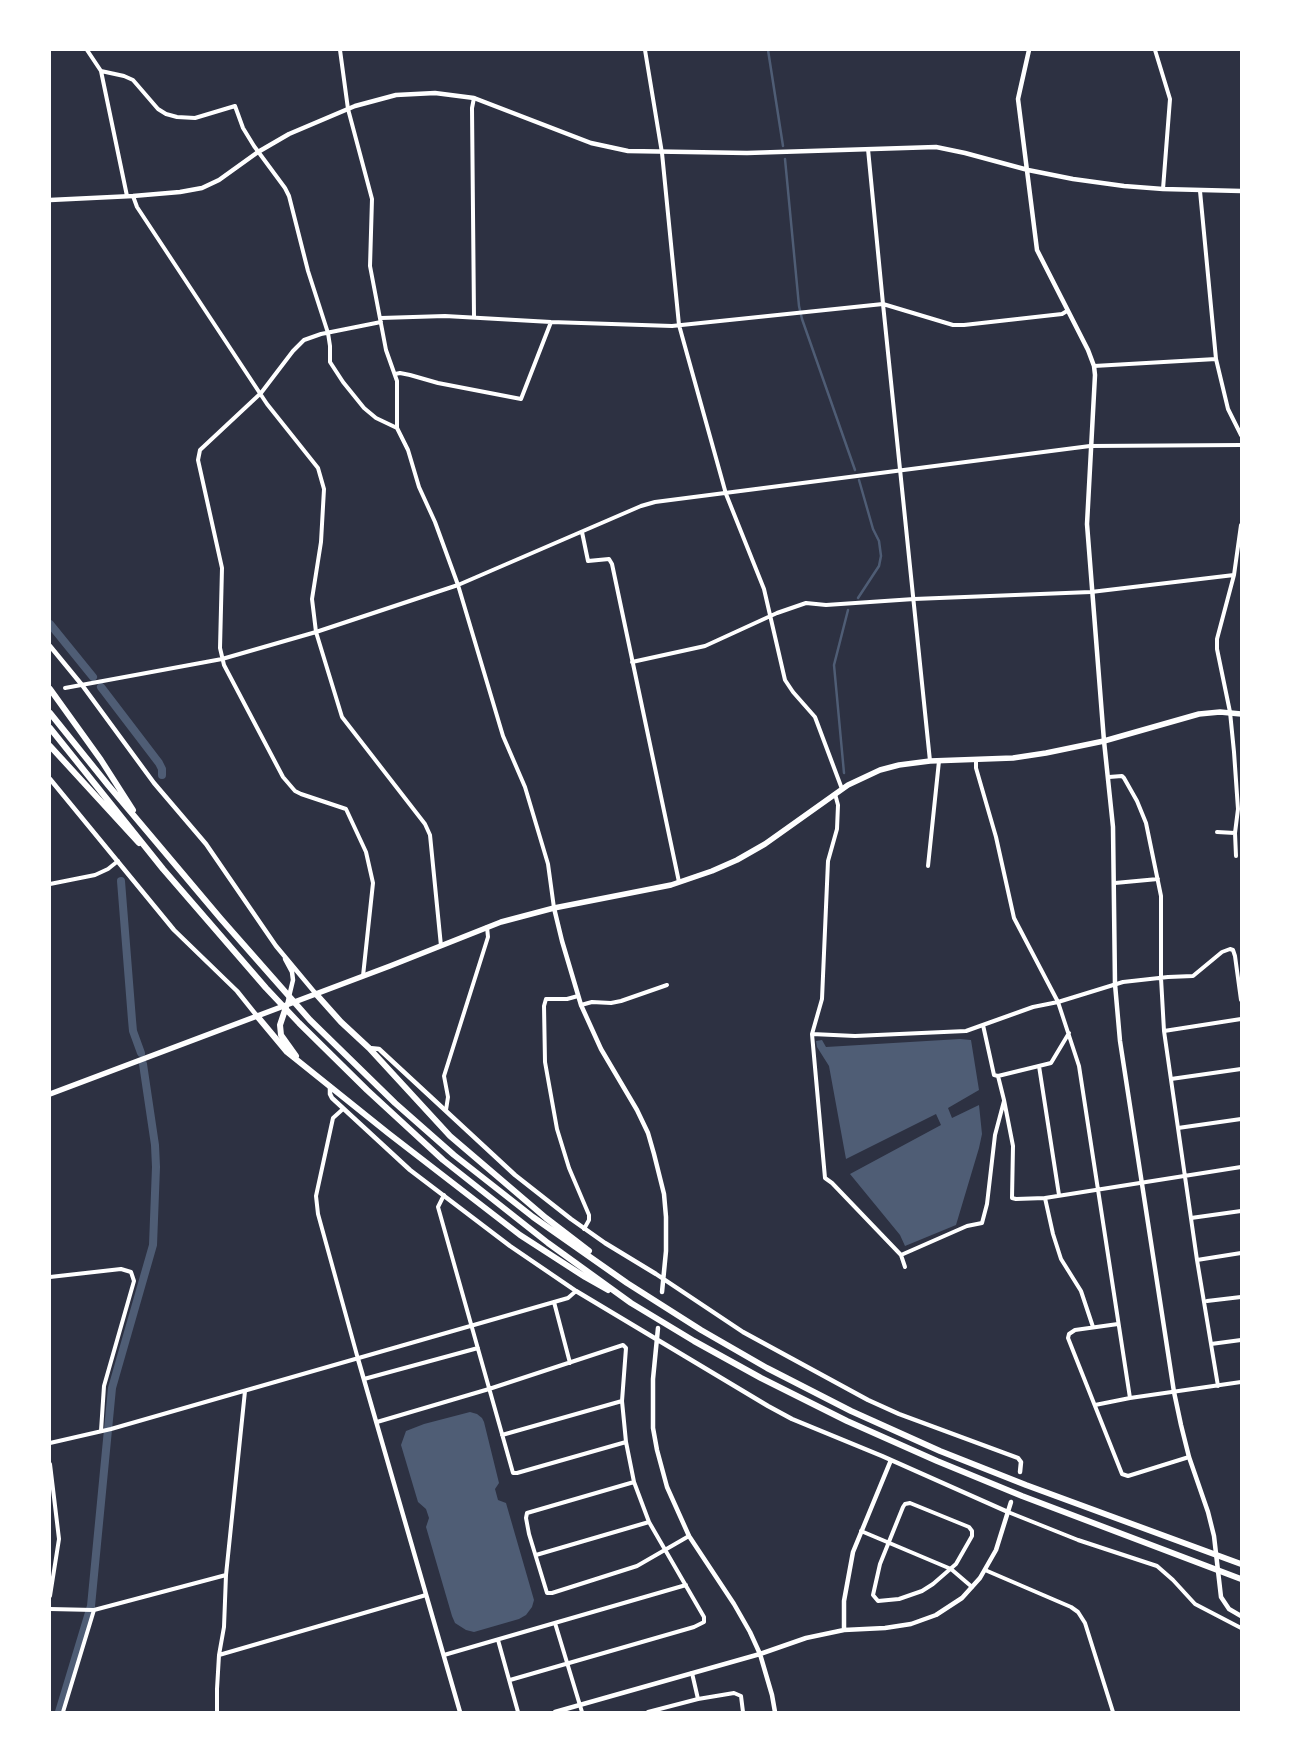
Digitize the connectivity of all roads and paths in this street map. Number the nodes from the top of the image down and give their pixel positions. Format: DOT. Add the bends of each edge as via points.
graph roads {
  1 [pos="87,50"];
  2 [pos="340,50"];
  3 [pos="645,50"];
  4 [pos="1029,50"];
  5 [pos="1155,50"];
  6 [pos="101,71"];
  7 [pos="474,98"];
  8 [pos="348,108"];
  9 [pos="868,149"];
  10 [pos="258,152"];
  11 [pos="662,152"];
  12 [pos="1028,170"];
  13 [pos="1163,189"];
  14 [pos="1200,191"];
  15 [pos="1241,191"];
  16 [pos="127,196"];
  17 [pos="133,196"];
  18 [pos="50,200"];
  19 [pos="882,304"];
  20 [pos="1067,311"];
  21 [pos="474,317"];
  22 [pos="381,320"];
  23 [pos="551,322"];
  24 [pos="679,325"];
  25 [pos="328,333"];
  26 [pos="1216,359"];
  27 [pos="1094,366"];
  28 [pos="395,374"];
  29 [pos="261,393"];
  30 [pos="397,428"];
  31 [pos="1241,435"];
  32 [pos="1241,445"];
  33 [pos="1090,446"];
  34 [pos="901,471"];
  35 [pos="726,494"];
  36 [pos="1241,525"];
  37 [pos="582,532"];
  38 [pos="1234,575"];
  39 [pos="458,585"];
  40 [pos="1092,592"];
  41 [pos="914,599"];
  42 [pos="772,617"];
  43 [pos="316,632"];
  44 [pos="50,646"];
  45 [pos="222,659"];
  46 [pos="632,662"];
  47 [pos="82,685"];
  48 [pos="65,688"];
  49 [pos="50,689"];
  50 [pos="1230,712"];
  51 [pos="50,713"];
  52 [pos="1241,714"];
  53 [pos="50,728"];
  54 [pos="1104,741"];
  55 [pos="50,746"];
  56 [pos="976,760"];
  57 [pos="930,761"];
  58 [pos="939,761"];
  59 [pos="1109,777"];
  60 [pos="50,779"];
  61 [pos="842,789"];
  62 [pos="835,794"];
  63 [pos="145,829"];
  64 [pos="1217,832"];
  65 [pos="1235,833"];
  66 [pos="151,854"];
  67 [pos="1236,856"];
  68 [pos="118,861"];
  69 [pos="928,866"];
  70 [pos="1158,879"];
  71 [pos="679,883"];
  72 [pos="1115,883"];
  73 [pos="50,884"];
  74 [pos="554,908"];
  75 [pos="487,927"];
  76 [pos="276,946"];
  77 [pos="441,946"];
  78 [pos="363,976"];
  79 [pos="1161,978"];
  80 [pos="1115,984"];
  81 [pos="667,985"];
  82 [pos="316,994"];
  83 [pos="578,996"];
  84 [pos="1241,1000"];
  85 [pos="1058,1002"];
  86 [pos="287,1005"];
  87 [pos="582,1005"];
  88 [pos="257,1016"];
  89 [pos="1241,1019"];
  90 [pos="983,1025"];
  91 [pos="1164,1032"];
  92 [pos="1069,1033"];
  93 [pos="812,1034"];
  94 [pos="369,1048"];
  95 [pos="301,1064"];
  96 [pos="1039,1066"];
  97 [pos="1241,1069"];
  98 [pos="998,1076"];
  99 [pos="1171,1080"];
  100 [pos="330,1086"];
  101 [pos="50,1094"];
  102 [pos="1004,1100"];
  103 [pos="343,1109"];
  104 [pos="446,1110"];
  105 [pos="1241,1119"];
  106 [pos="1178,1128"];
  107 [pos="1241,1167"];
  108 [pos="1185,1176"];
  109 [pos="1142,1182"];
  110 [pos="1098,1189"];
  111 [pos="444,1195"];
  112 [pos="1059,1195"];
  113 [pos="1045,1198"];
  114 [pos="1241,1211"];
  115 [pos="1191,1218"];
  116 [pos="584,1229"];
  117 [pos="1241,1253"];
  118 [pos="900,1255"];
  119 [pos="1197,1260"];
  120 [pos="905,1267"];
  121 [pos="50,1277"];
  122 [pos="664,1278"];
  123 [pos="627,1282"];
  124 [pos="576,1291"];
  125 [pos="662,1292"];
  126 [pos="1241,1297"];
  127 [pos="1207,1301"];
  128 [pos="554,1302"];
  129 [pos="631,1303"];
  130 [pos="1118,1324"];
  131 [pos="472,1326"];
  132 [pos="1093,1327"];
  133 [pos="658,1328"];
  134 [pos="657,1340"];
  135 [pos="1241,1340"];
  136 [pos="1211,1344"];
  137 [pos="478,1348"];
  138 [pos="358,1359"];
  139 [pos="570,1363"];
  140 [pos="364,1379"];
  141 [pos="1241,1382"];
  142 [pos="1218,1386"];
  143 [pos="489,1389"];
  144 [pos="245,1391"];
  145 [pos="1174,1392"];
  146 [pos="1130,1398"];
  147 [pos="622,1401"];
  148 [pos="1094,1405"];
  149 [pos="377,1422"];
  150 [pos="101,1431"];
  151 [pos="502,1436"];
  152 [pos="626,1442"];
  153 [pos="50,1443"];
  154 [pos="1189,1457"];
  155 [pos="891,1460"];
  156 [pos="50,1464"];
  157 [pos="1020,1472"];
  158 [pos="634,1482"];
  159 [pos="1011,1502"];
  160 [pos="1008,1512"];
  161 [pos="649,1522"];
  162 [pos="861,1531"];
  163 [pos="689,1536"];
  164 [pos="888,1543"];
  165 [pos="664,1549"];
  166 [pos="536,1555"];
  167 [pos="1215,1555"];
  168 [pos="1241,1564"];
  169 [pos="951,1569"];
  170 [pos="985,1570"];
  171 [pos="1217,1570"];
  172 [pos="226,1574"];
  173 [pos="1241,1579"];
  174 [pos="686,1585"];
  175 [pos="972,1587"];
  176 [pos="426,1594"];
  177 [pos="50,1596"];
  178 [pos="50,1609"];
  179 [pos="94,1610"];
  180 [pos="1241,1616"];
  181 [pos="555,1624"];
  182 [pos="1241,1628"];
  183 [pos="844,1630"];
  184 [pos="498,1640"];
  185 [pos="760,1654"];
  186 [pos="219,1655"];
  187 [pos="444,1655"];
  188 [pos="567,1663"];
  189 [pos="692,1673"];
  190 [pos="510,1680"];
  191 [pos="698,1699"];
  192 [pos="580,1705"];
  193 [pos="63,1712"];
  194 [pos="218,1712"];
  195 [pos="460,1712"];
  196 [pos="518,1712"];
  197 [pos="555,1712"];
  198 [pos="582,1712"];
  199 [pos="648,1712"];
  200 [pos="743,1712"];
  201 [pos="775,1712"];
  202 [pos="1113,1712"];
  1 -- 6 [label="street"];
  2 -- 8 [label="street"];
  3 -- 11 [label="street"];
  4 -- 12 [label="street" via="1018,98"];
  5 -- 13 [label="street" via="1170,99"];
  6 -- 10 [label="street" via="133,80 158,109 177,117 195,118 235,106"];
  6 -- 16 [label="street"];
  7 -- 8 [label="street" via="413,93 386,96"];
  7 -- 11 [label="street" via="596,145 628,151"];
  7 -- 21 [label="street"];
  8 -- 10 [label="street" via="289,134"];
  8 -- 22 [label="street" via="372,199 370,266"];
  9 -- 11 [label="street"];
  9 -- 12 [label="street" via="950,149"];
  9 -- 19 [label="street"];
  10 -- 17 [label="street" via="227,175 202,188"];
  10 -- 25 [label="street" via="286,188"];
  11 -- 24 [label="street"];
  12 -- 13 [label="street"];
  12 -- 20 [label="street" via="1038,255"];
  13 -- 14 [label="street"];
  14 -- 15 [label="street"];
  14 -- 26 [label="street"];
  16 -- 17 [label="street"];
  16 -- 18 [label="street"];
  17 -- 29 [label="street" via="137,207"];
  19 -- 20 [label="street" via="958,326"];
  19 -- 24 [label="street"];
  19 -- 34 [label="street"];
  20 -- 27 [label="street"];
  21 -- 22 [label="street"];
  21 -- 23 [label="street"];
  22 -- 25 [label="street"];
  22 -- 28 [label="street" via="388,359"];
  23 -- 24 [label="street"];
  23 -- 28 [label="street" via="521,399"];
  24 -- 35 [label="street"];
  25 -- 29 [label="street" via="304,340"];
  25 -- 30 [label="street" via="330,362 343,382 364,408"];
  26 -- 27 [label="street"];
  26 -- 31 [label="street" via="1228,409"];
  27 -- 33 [label="street"];
  28 -- 30 [label="street"];
  29 -- 43 [label="street" via="318,468 324,489 321,542 312,599"];
  29 -- 45 [label="street" via="200,450 198,460 222,568"];
  30 -- 39 [label="street"];
  32 -- 33 [label="street"];
  33 -- 34 [label="street"];
  33 -- 40 [label="street" via="1087,524"];
  34 -- 35 [label="street"];
  34 -- 41 [label="street"];
  35 -- 37 [label="street" via="648,504"];
  35 -- 42 [label="street"];
  36 -- 38 [label="street"];
  37 -- 39 [label="street"];
  37 -- 46 [label="street" via="588,561 609,559 612,564"];
  38 -- 40 [label="street"];
  38 -- 50 [label="street" via="1217,649"];
  39 -- 43 [label="street"];
  39 -- 74 [label="street" via="503,736 537,825 548,864"];
  40 -- 41 [label="street"];
  40 -- 54 [label="street"];
  41 -- 42 [label="street" via="826,606 806,603"];
  41 -- 57 [label="street"];
  42 -- 46 [label="street" via="705,646"];
  42 -- 61 [label="street" via="785,680 815,717"];
  43 -- 45 [label="street"];
  43 -- 77 [label="street" via="342,716 425,824 430,835"];
  44 -- 47 [label="street"];
  45 -- 47 [label="street"];
  45 -- 78 [label="street" via="283,777 301,794 344,807 355,827 366,852 373,883"];
  46 -- 71 [label="street"];
  47 -- 48 [label="street"];
  47 -- 76 [label="street" via="154,783 206,844"];
  49 -- 63 [label="highway"];
  50 -- 52 [label="main road"];
  50 -- 54 [label="main road" via="1199,714"];
  50 -- 65 [label="street" via="1238,809"];
  51 -- 63 [label="highway"];
  53 -- 66 [label="highway"];
  54 -- 56 [label="main road" via="1013,758"];
  54 -- 59 [label="street"];
  55 -- 66 [label="highway"];
  56 -- 58 [label="main road"];
  56 -- 85 [label="street" via="1014,918"];
  57 -- 58 [label="main road"];
  57 -- 61 [label="main road" via="880,770"];
  58 -- 69 [label="street"];
  59 -- 70 [label="street" via="1122,776 1137,801 1146,824"];
  59 -- 72 [label="street"];
  60 -- 68 [label="street"];
  61 -- 62 [label="main road"];
  62 -- 71 [label="main road" via="751,852"];
  62 -- 93 [label="street" via="837,829 828,861 822,999"];
  63 -- 123 [label="highway" via="310,1020 395,1103 454,1155 533,1217"];
  64 -- 65 [label="street"];
  65 -- 67 [label="street"];
  66 -- 129 [label="highway" via="266,988 367,1090 443,1160"];
  68 -- 73 [label="street" via="95,875"];
  68 -- 88 [label="street" via="174,930"];
  70 -- 72 [label="street"];
  70 -- 79 [label="street" via="1162,912"];
  71 -- 74 [label="main road"];
  72 -- 80 [label="street"];
  74 -- 75 [label="main road"];
  74 -- 83 [label="street"];
  75 -- 77 [label="main road"];
  75 -- 104 [label="street" via="488,937 444,1076 448,1097"];
  76 -- 82 [label="street"];
  76 -- 86 [label="street" via="292,972"];
  77 -- 78 [label="main road"];
  78 -- 82 [label="main road"];
  79 -- 80 [label="street"];
  79 -- 84 [label="street" via="1193,976 1230,949 1235,956"];
  79 -- 91 [label="street"];
  80 -- 85 [label="street"];
  80 -- 109 [label="street" via="1120,1041"];
  81 -- 87 [label="street" via="621,1001"];
  82 -- 86 [label="main road"];
  82 -- 94 [label="highway"];
  83 -- 87 [label="street"];
  83 -- 116 [label="street" via="546,999 545,1062 559,1135 588,1215"];
  85 -- 90 [label="street"];
  85 -- 92 [label="street"];
  86 -- 88 [label="main road"];
  86 -- 95 [label="highway" via="280,1025 281,1035"];
  87 -- 122 [label="street" via="601,1049 648,1133 664,1194"];
  88 -- 95 [label="highway"];
  88 -- 101 [label="main road"];
  89 -- 91 [label="street"];
  90 -- 93 [label="street" via="966,1031 855,1036"];
  90 -- 98 [label="street" via="994,1075"];
  91 -- 99 [label="street"];
  92 -- 96 [label="street" via="1051,1063"];
  92 -- 110 [label="street" via="1079,1066"];
  93 -- 118 [label="street" via="825,1178"];
  94 -- 104 [label="street" via="379,1049"];
  94 -- 123 [label="highway" via="450,1136"];
  95 -- 100 [label="highway"];
  96 -- 98 [label="street"];
  96 -- 112 [label="street"];
  97 -- 99 [label="street"];
  98 -- 102 [label="street"];
  99 -- 106 [label="street"];
  100 -- 103 [label="street" via="332,1098"];
  100 -- 129 [label="highway" via="520,1235"];
  102 -- 113 [label="street" via="1013,1146 1012,1198"];
  102 -- 118 [label="street" via="995,1135 982,1223 967,1226"];
  103 -- 111 [label="street" via="410,1170"];
  103 -- 138 [label="street" via="333,1118 316,1196 330,1264"];
  104 -- 116 [label="street" via="515,1174"];
  105 -- 106 [label="street"];
  106 -- 108 [label="street"];
  107 -- 108 [label="street"];
  108 -- 109 [label="street"];
  108 -- 115 [label="street"];
  109 -- 110 [label="street"];
  109 -- 145 [label="street"];
  110 -- 112 [label="street"];
  110 -- 130 [label="street"];
  111 -- 124 [label="street"];
  111 -- 131 [label="street" via="438,1207"];
  112 -- 113 [label="street"];
  113 -- 132 [label="street" via="1061,1259 1081,1291"];
  114 -- 115 [label="street"];
  115 -- 119 [label="street"];
  116 -- 122 [label="street"];
  117 -- 119 [label="street"];
  118 -- 120 [label="street"];
  119 -- 136 [label="street"];
  121 -- 150 [label="street" via="121,1268 131,1272 134,1282 104,1386"];
  122 -- 125 [label="street"];
  122 -- 157 [label="street" via="743,1332 868,1400 1018,1458"];
  123 -- 167 [label="highway" via="759,1364 851,1411 940,1451"];
  124 -- 128 [label="street" via="568,1298"];
  124 -- 134 [label="street"];
  126 -- 127 [label="street"];
  128 -- 131 [label="street"];
  128 -- 139 [label="street"];
  129 -- 171 [label="highway" via="761,1378 847,1421 1022,1496"];
  130 -- 132 [label="street"];
  130 -- 146 [label="street"];
  131 -- 137 [label="street"];
  131 -- 138 [label="street"];
  132 -- 148 [label="street" via="1075,1330 1068,1338"];
  133 -- 134 [label="street"];
  134 -- 155 [label="street" via="784,1414"];
  134 -- 163 [label="street" via="653,1428 667,1487"];
  135 -- 136 [label="street"];
  136 -- 142 [label="street"];
  137 -- 140 [label="street"];
  137 -- 143 [label="street"];
  138 -- 140 [label="street"];
  138 -- 144 [label="street"];
  139 -- 143 [label="street"];
  139 -- 147 [label="street" via="625,1346"];
  140 -- 149 [label="street"];
  141 -- 142 [label="street"];
  142 -- 145 [label="street"];
  143 -- 149 [label="street"];
  143 -- 151 [label="street"];
  144 -- 150 [label="street"];
  144 -- 172 [label="street"];
  145 -- 146 [label="street"];
  145 -- 154 [label="street"];
  146 -- 148 [label="street"];
  147 -- 151 [label="street"];
  147 -- 152 [label="street"];
  148 -- 154 [label="street" via="1122,1474 1128,1476"];
  149 -- 176 [label="street"];
  150 -- 153 [label="street"];
  151 -- 152 [label="street" via="513,1473"];
  152 -- 158 [label="street"];
  154 -- 167 [label="street" via="1208,1512"];
  155 -- 160 [label="street"];
  155 -- 162 [label="street"];
  156 -- 177 [label="street" via="59,1539"];
  158 -- 161 [label="street"];
  158 -- 166 [label="street" via="527,1513"];
  159 -- 160 [label="street"];
  160 -- 170 [label="street" via="996,1550"];
  160 -- 182 [label="street" via="1157,1566 1194,1604"];
  161 -- 165 [label="street"];
  161 -- 166 [label="street"];
  162 -- 164 [label="street"];
  162 -- 183 [label="street" via="848,1573"];
  163 -- 165 [label="street"];
  163 -- 185 [label="street" via="738,1611"];
  164 -- 169 [label="street"];
  164 -- 169 [label="street" via="874,1592 878,1601 899,1599 922,1591"];
  164 -- 169 [label="street" via="903,1507 908,1503 969,1527 972,1536"];
  165 -- 166 [label="street" via="632,1568 552,1593 547,1592"];
  165 -- 174 [label="street"];
  167 -- 168 [label="highway"];
  167 -- 171 [label="street"];
  169 -- 175 [label="street"];
  170 -- 175 [label="street"];
  170 -- 202 [label="street" via="1078,1612 1085,1624"];
  171 -- 173 [label="highway"];
  171 -- 180 [label="street" via="1224,1602"];
  172 -- 179 [label="street"];
  172 -- 186 [label="street" via="224,1627"];
  174 -- 181 [label="street"];
  174 -- 188 [label="street" via="704,1622"];
  175 -- 183 [label="street" via="948,1608 924,1620 900,1627"];
  176 -- 186 [label="street"];
  176 -- 187 [label="street"];
  178 -- 179 [label="street"];
  179 -- 193 [label="street"];
  181 -- 184 [label="street"];
  181 -- 188 [label="street"];
  183 -- 185 [label="street" via="806,1638"];
  184 -- 187 [label="street"];
  184 -- 190 [label="street"];
  185 -- 189 [label="street"];
  185 -- 201 [label="street"];
  186 -- 194 [label="street"];
  187 -- 195 [label="street"];
  188 -- 190 [label="street"];
  188 -- 192 [label="street"];
  189 -- 191 [label="street"];
  189 -- 192 [label="street"];
  190 -- 196 [label="street"];
  191 -- 199 [label="street"];
  191 -- 200 [label="street" via="734,1693 741,1696"];
  192 -- 197 [label="street"];
  192 -- 198 [label="street"];
}
